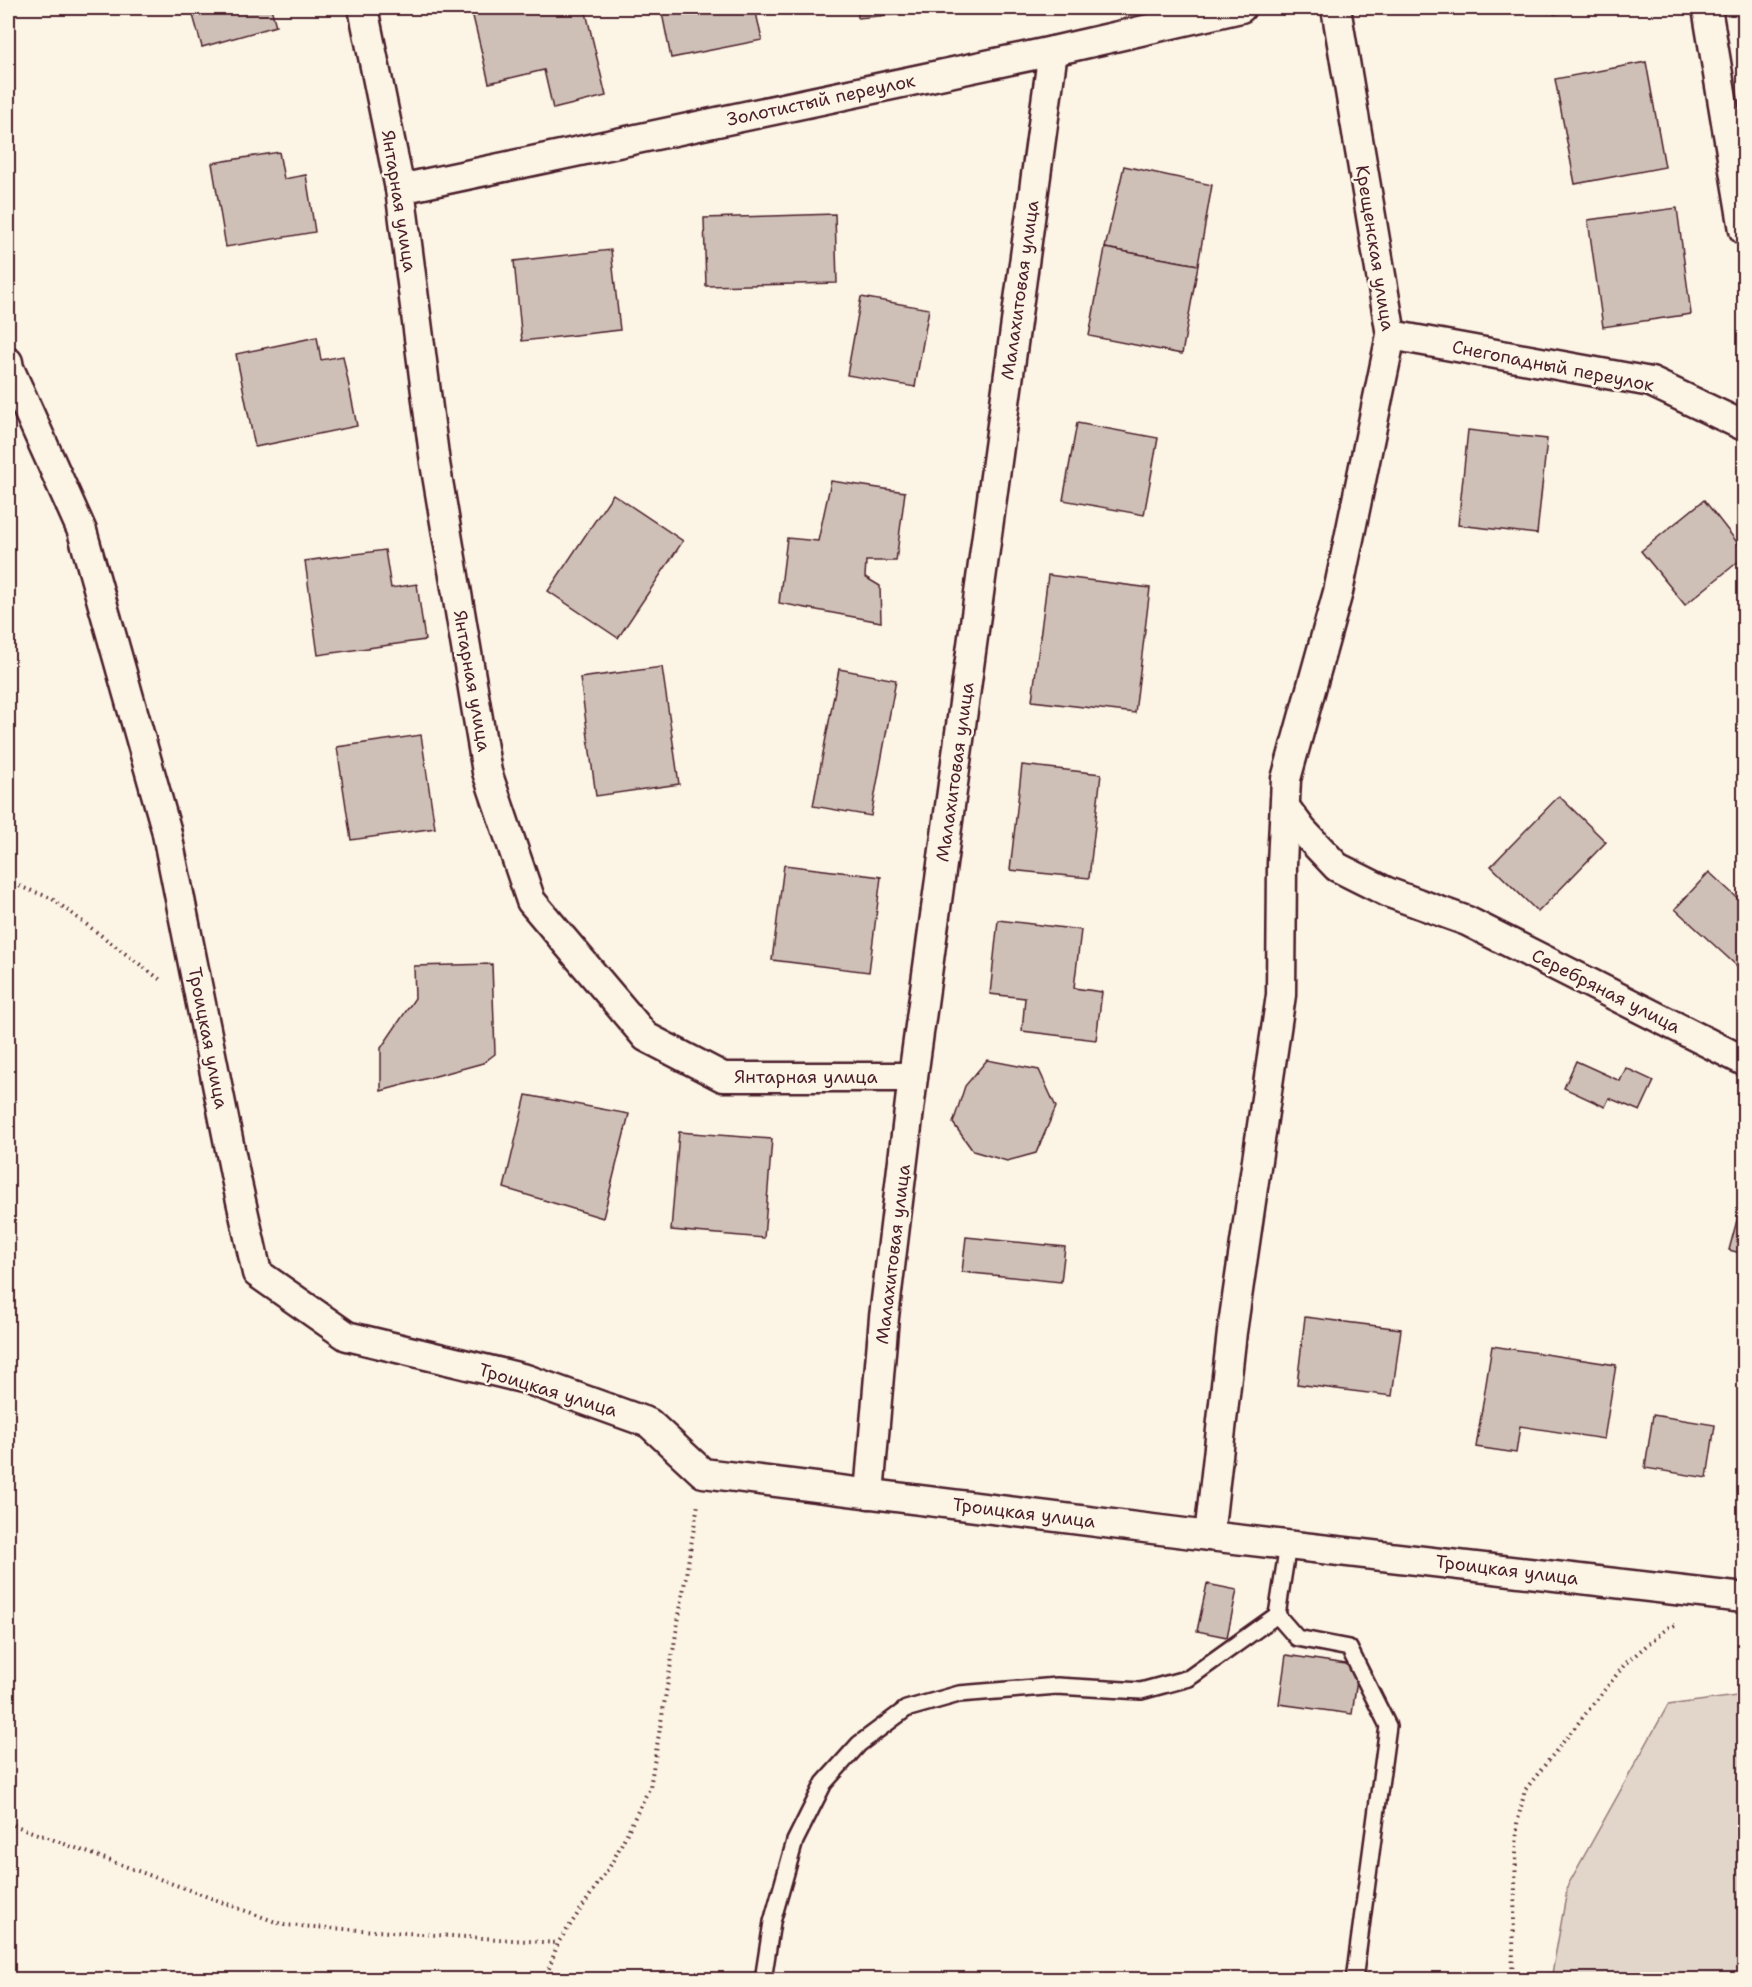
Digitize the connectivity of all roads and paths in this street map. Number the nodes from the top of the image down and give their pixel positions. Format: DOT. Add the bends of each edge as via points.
graph roads {
  1 [pos="363,8"];
  2 [pos="1241,8"];
  3 [pos="1336,8"];
  4 [pos="1707,8"];
  5 [pos="1053,51"];
  6 [pos="400,189"];
  7 [pos="1744,230"];
  8 [pos="1391,335"];
  9 [pos="8,362"];
  10 [pos="1744,426"];
  11 [pos="1285,807"];
  12 [pos="8,882"];
  13 [pos="202,1011"];
  14 [pos="1744,1061"];
  15 [pos="913,1077"];
  16 [pos="703,1473"];
  17 [pos="868,1494"];
  18 [pos="1209,1536"];
  19 [pos="1288,1545"];
  20 [pos="1743,1592"];
  21 [pos="1277,1615"];
  22 [pos="1677,1624"];
  23 [pos="8,1822"];
  24 [pos="558,1944"];
  25 [pos="545,1980"];
  26 [pos="763,1980"];
  27 [pos="1354,1980"];
  28 [pos="1512,1980"];
  1 -- 6 [label="street, Янтарная улица"];
  2 -- 5 [label="street, Золотистый переулок"];
  3 -- 8 [label="street, Крещенская улица"];
  4 -- 7 [label="street"];
  5 -- 6 [label="street, Золотистый переулок"];
  5 -- 15 [label="street, Малахитовая улица"];
  6 -- 15 [label="street, Янтарная улица" via="435,463 487,772 531,901 646,1037 723,1077"];
  8 -- 10 [label="street, Снегопадный переулок" via="1651,382"];
  8 -- 11 [label="street, Крещенская улица" via="1338,592 1286,779"];
  9 -- 13 [label="street, Троицкая улица" via="82,531 166,829"];
  11 -- 14 [label="street, Серебряная улица" via="1337,867 1387,892 1467,921"];
  11 -- 18 [label="street, Крещенская улица" via="1281,995 1232,1332"];
  12 -- 13 [label="path" via="51,898"];
  13 -- 16 [label="street, Троицкая улица" via="257,1273 347,1336 526,1379 649,1423"];
  15 -- 17 [label="street, Малахитовая улица" via="884,1317"];
  16 -- 17 [label="street, Троицкая улица"];
  16 -- 24 [label="path" via="651,1787 612,1863"];
  17 -- 18 [label="street, Троицкая улица"];
  18 -- 19 [label="street, Троицкая улица"];
  19 -- 20 [label="street, Троицкая улица"];
  19 -- 21 [label="lane"];
  21 -- 26 [label="lane" via="1190,1678 1141,1691 1058,1686 959,1694 906,1709 860,1744 824,1784 795,1841 772,1922"];
  21 -- 27 [label="lane" via="1297,1638 1349,1648 1388,1726"];
  22 -- 28 [label="path" via="1666,1628 1626,1663 1525,1790 1517,1824"];
  23 -- 24 [label="path" via="284,1924"];
  24 -- 25 [label="path"];
}
